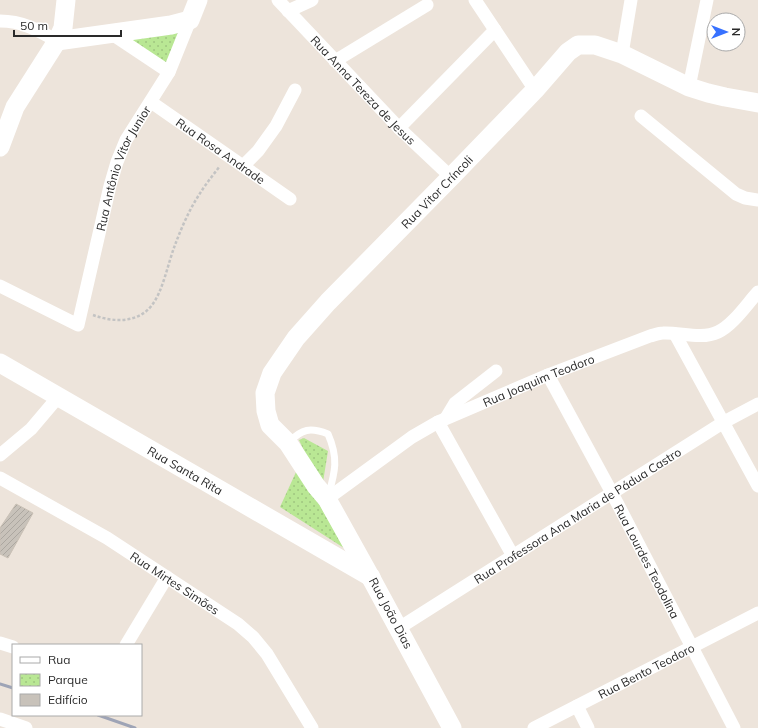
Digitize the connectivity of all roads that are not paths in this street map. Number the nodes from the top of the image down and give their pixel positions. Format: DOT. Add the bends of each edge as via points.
graph roads {
  1 [pos="66,0"];
  2 [pos="198,0"];
  3 [pos="278,0"];
  4 [pos="312,0"];
  5 [pos="475,0"];
  6 [pos="631,0"];
  7 [pos="707,0"];
  8 [pos="427,5"];
  9 [pos="288,11"];
  10 [pos="190,20"];
  11 [pos="0,21"];
  12 [pos="495,30"];
  13 [pos="112,34"];
  14 [pos="57,40"];
  15 [pos="622,54"];
  16 [pos="335,61"];
  17 [pos="169,72"];
  18 [pos="689,87"];
  19 [pos="295,90"];
  20 [pos="535,90"];
  21 [pos="151,102"];
  22 [pos="758,103"];
  23 [pos="641,116"];
  24 [pos="399,128"];
  25 [pos="0,147"];
  26 [pos="243,166"];
  27 [pos="451,177"];
  28 [pos="290,199"];
  29 [pos="758,200"];
  30 [pos="0,286"];
  31 [pos="758,292"];
  32 [pos="675,334"];
  33 [pos="0,363"];
  34 [pos="496,371"];
  35 [pos="548,375"];
  36 [pos="59,396"];
  37 [pos="758,404"];
  38 [pos="442,420"];
  39 [pos="724,422"];
  40 [pos="288,443"];
  41 [pos="0,455"];
  42 [pos="0,478"];
  43 [pos="758,486"];
  44 [pos="612,493"];
  45 [pos="327,499"];
  46 [pos="513,556"];
  47 [pos="167,577"];
  48 [pos="371,578"];
  49 [pos="758,613"];
  50 [pos="399,628"];
  51 [pos="0,643"];
  52 [pos="127,644"];
  53 [pos="692,646"];
  54 [pos="12,647"];
  55 [pos="577,706"];
  56 [pos="0,719"];
  57 [pos="26,728"];
  58 [pos="312,728"];
  59 [pos="452,728"];
  60 [pos="534,728"];
  61 [pos="588,728"];
  62 [pos="734,728"];
  1 -- 14 [label="street" via="63,28"];
  2 -- 10 [label="street"];
  3 -- 9 [label="street, Rua Anna Tereza de Jesus"];
  4 -- 9 [label="street"];
  5 -- 12 [label="street"];
  6 -- 15 [label="street"];
  7 -- 18 [label="street"];
  8 -- 16 [label="street"];
  9 -- 16 [label="street, Rua Anna Tereza de Jesus"];
  10 -- 13 [label="street"];
  10 -- 17 [label="street, Rua Antônio Vitor Junior"];
  11 -- 14 [label="street" via="25,24"];
  12 -- 20 [label="street"];
  12 -- 24 [label="street"];
  13 -- 14 [label="street"];
  13 -- 17 [label="street"];
  14 -- 25 [label="street" via="15,107"];
  15 -- 18 [label="street, Rua Vitor Críncoli"];
  15 -- 20 [label="street, Rua Vitor Críncoli" via="595,45 578,45 568,52"];
  16 -- 24 [label="street, Rua Anna Tereza de Jesus"];
  17 -- 21 [label="street, Rua Antônio Vitor Junior"];
  18 -- 22 [label="street, Rua Vitor Críncoli"];
  19 -- 26 [label="street" via="276,126 258,151"];
  20 -- 27 [label="street, Rua Vitor Críncoli"];
  21 -- 26 [label="street, Rua Rosa Andrade"];
  21 -- 30 [label="street, Rua Antônio Vitor Junior" via="126,140 117,162 78,325"];
  23 -- 29 [label="street" via="736,194"];
  24 -- 27 [label="street, Rua Anna Tereza de Jesus"];
  26 -- 28 [label="street, Rua Rosa Andrade"];
  27 -- 40 [label="street, Rua Vitor Críncoli" via="328,302 296,338 276,366 265,393 266,411 270,425"];
  31 -- 32 [label="street, Rua Joaquim Teodoro" via="733,320 718,332 700,335"];
  32 -- 35 [label="street, Rua Joaquim Teodoro" via="662,333 650,336"];
  32 -- 39 [label="street"];
  33 -- 36 [label="street, Rua Santa Rita"];
  34 -- 38 [label="street" via="455,403"];
  35 -- 38 [label="street, Rua Joaquim Teodoro"];
  35 -- 44 [label="street, Rua Lourdes Teodolina"];
  36 -- 41 [label="street" via="31,429"];
  36 -- 48 [label="street, Rua Santa Rita"];
  37 -- 39 [label="street, Rua Professora Ana Maria de Pádua Castro"];
  38 -- 45 [label="street, Rua Joaquim Teodoro" via="412,437"];
  38 -- 46 [label="street"];
  39 -- 43 [label="street"];
  39 -- 44 [label="street, Rua Professora Ana Maria de Pádua Castro"];
  40 -- 45 [label="street, Rua Vitor Críncoli"];
  40 -- 45 [label="lane" via="297,434 308,430 328,434 334,447 335,473"];
  42 -- 47 [label="street, Rua Mirtes Simões" via="107,538"];
  44 -- 46 [label="street, Rua Professora Ana Maria de Pádua Castro"];
  44 -- 53 [label="street, Rua Lourdes Teodolina"];
  45 -- 48 [label="street, Rua João Dias"];
  46 -- 50 [label="street, Rua Professora Ana Maria de Pádua Castro"];
  47 -- 52 [label="street"];
  47 -- 58 [label="street, Rua Mirtes Simões" via="253,637 267,654"];
  48 -- 50 [label="street, Rua João Dias"];
  49 -- 53 [label="street, Rua Bento Teodoro"];
  50 -- 59 [label="street, Rua João Dias"];
  51 -- 54 [label="street"];
  53 -- 55 [label="street, Rua Bento Teodoro"];
  53 -- 62 [label="street, Rua Lourdes Teodolina"];
  55 -- 60 [label="street, Rua Bento Teodoro"];
  55 -- 61 [label="street"];
  56 -- 57 [label="street"];
}
